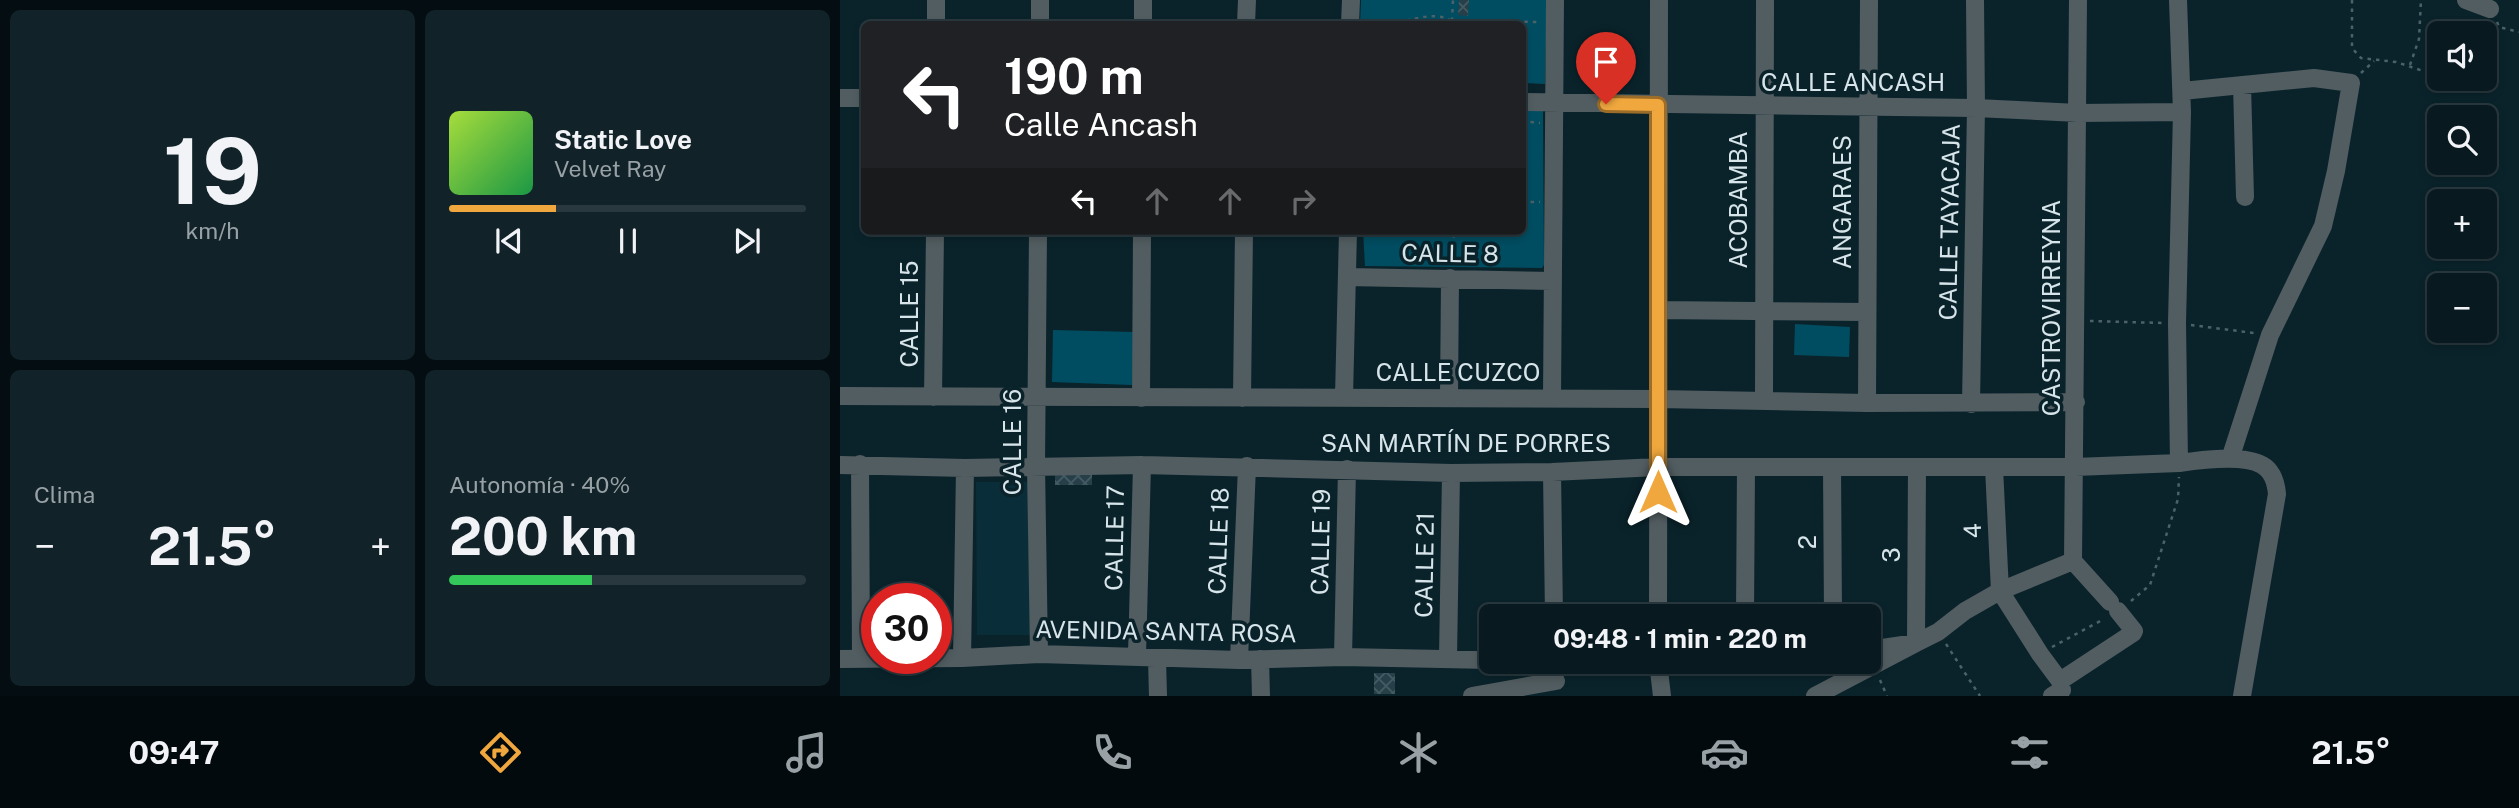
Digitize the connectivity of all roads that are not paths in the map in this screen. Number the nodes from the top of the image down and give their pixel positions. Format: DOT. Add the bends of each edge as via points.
graph roads {
  1 [pos="936,0"];
  2 [pos="1040,0"];
  3 [pos="1143,0"];
  4 [pos="1247,0"];
  5 [pos="1351,0"];
  6 [pos="1555,0"];
  7 [pos="1659,0"];
  8 [pos="1765,0"];
  9 [pos="1869,0"];
  10 [pos="1975,0"];
  11 [pos="2078,0"];
  12 [pos="2178,0"];
  13 [pos="2466,0"];
  14 [pos="2490,9"];
  15 [pos="936,21"];
  16 [pos="1040,21"];
  17 [pos="1143,21"];
  18 [pos="1246,21"];
  19 [pos="1350,21"];
  20 [pos="2242,85"];
  21 [pos="2182,91"];
  22 [pos="840,98"];
  23 [pos="861,98"];
  24 [pos="1526,102"];
  25 [pos="1553,103"];
  26 [pos="1658,105"];
  27 [pos="1763,107"];
  28 [pos="1868,108"];
  29 [pos="1976,108"];
  30 [pos="2182,112"];
  31 [pos="2078,113"];
  32 [pos="2245,197"];
  33 [pos="934,235"];
  34 [pos="1038,235"];
  35 [pos="1142,235"];
  36 [pos="1244,235"];
  37 [pos="1348,235"];
  38 [pos="1347,277"];
  39 [pos="1450,278"];
  40 [pos="1553,281"];
  41 [pos="1659,310"];
  42 [pos="1765,312"];
  43 [pos="1867,312"];
  44 [pos="840,396"];
  45 [pos="933,397"];
  46 [pos="1037,397"];
  47 [pos="1344,397"];
  48 [pos="1141,398"];
  49 [pos="1242,398"];
  50 [pos="1449,398"];
  51 [pos="1552,398"];
  52 [pos="1658,399"];
  53 [pos="1764,400"];
  54 [pos="2076,402"];
  55 [pos="1867,404"];
  56 [pos="1971,404"];
  57 [pos="2230,458"];
  58 [pos="2177,463"];
  59 [pos="860,464"];
  60 [pos="840,465"];
  61 [pos="1142,465"];
  62 [pos="1247,466"];
  63 [pos="1036,467"];
  64 [pos="1658,467"];
  65 [pos="1746,467"];
  66 [pos="1832,467"];
  67 [pos="1994,467"];
  68 [pos="2075,467"];
  69 [pos="965,468"];
  70 [pos="1917,468"];
  71 [pos="1347,469"];
  72 [pos="1552,472"];
  73 [pos="1451,473"];
  74 [pos="2074,561"];
  75 [pos="2000,592"];
  76 [pos="1554,604"];
  77 [pos="1658,604"];
  78 [pos="1745,604"];
  79 [pos="1833,604"];
  80 [pos="1916,643"];
  81 [pos="1881,648"];
  82 [pos="1038,654"];
  83 [pos="1137,655"];
  84 [pos="1343,657"];
  85 [pos="860,658"];
  86 [pos="962,658"];
  87 [pos="1157,658"];
  88 [pos="1448,658"];
  89 [pos="840,659"];
  90 [pos="1260,659"];
  91 [pos="1479,659"];
  92 [pos="1239,660"];
  93 [pos="1659,674"];
  94 [pos="1557,689"];
  95 [pos="2056,689"];
  96 [pos="1158,696"];
  97 [pos="1261,696"];
  98 [pos="1472,696"];
  99 [pos="1662,696"];
  100 [pos="1815,696"];
  101 [pos="2242,696"];
  1 -- 15 [label="street"];
  2 -- 16 [label="street"];
  3 -- 17 [label="street"];
  4 -- 18 [label="street"];
  5 -- 19 [label="street"];
  6 -- 25 [label="street"];
  7 -- 26 [label="street"];
  8 -- 27 [label="street, ACOBAMBA"];
  9 -- 28 [label="street, ANGARAES"];
  10 -- 29 [label="street, CALLE TAYACAJA"];
  11 -- 31 [label="street, CASTROVIRREYNA"];
  12 -- 21 [label="street"];
  13 -- 14 [label="street"];
  20 -- 21 [label="street"];
  20 -- 32 [label="street"];
  20 -- 57 [label="street" via="2314,78 2351,83 2323,226 2270,335"];
  21 -- 30 [label="street"];
  22 -- 23 [label="street"];
  24 -- 25 [label="street, CALLE ANCASH"];
  25 -- 26 [label="street, CALLE ANCASH"];
  25 -- 40 [label="street"];
  26 -- 27 [label="street, CALLE ANCASH"];
  26 -- 41 [label="street"];
  27 -- 28 [label="street, CALLE ANCASH"];
  27 -- 42 [label="street, ACOBAMBA"];
  28 -- 29 [label="street, CALLE ANCASH"];
  28 -- 43 [label="street, ANGARAES"];
  29 -- 31 [label="street, CALLE ANCASH"];
  29 -- 56 [label="street, CALLE TAYACAJA"];
  30 -- 31 [label="street, CALLE ANCASH"];
  30 -- 58 [label="street"];
  31 -- 54 [label="street, CASTROVIRREYNA"];
  33 -- 45 [label="street, CALLE 15"];
  34 -- 46 [label="street, CALLE 16"];
  35 -- 48 [label="street"];
  36 -- 49 [label="street"];
  37 -- 38 [label="street"];
  38 -- 39 [label="street, CALLE 8"];
  38 -- 47 [label="street"];
  39 -- 40 [label="street, CALLE 8"];
  39 -- 50 [label="street"];
  40 -- 51 [label="street"];
  41 -- 42 [label="street"];
  41 -- 52 [label="street"];
  42 -- 43 [label="street"];
  42 -- 53 [label="street, ACOBAMBA"];
  43 -- 55 [label="street, ANGARAES"];
  44 -- 45 [label="street, CALLE CUZCO"];
  45 -- 46 [label="street, CALLE CUZCO"];
  46 -- 48 [label="street, CALLE CUZCO"];
  46 -- 63 [label="street, CALLE 16"];
  47 -- 49 [label="street, CALLE CUZCO"];
  47 -- 50 [label="street, CALLE CUZCO"];
  48 -- 49 [label="street, CALLE CUZCO"];
  50 -- 51 [label="street, CALLE CUZCO"];
  51 -- 52 [label="street, CALLE CUZCO"];
  52 -- 53 [label="street, CALLE CUZCO"];
  52 -- 64 [label="street"];
  53 -- 55 [label="street, CALLE CUZCO"];
  54 -- 56 [label="street, CALLE CUZCO"];
  54 -- 68 [label="street, CASTROVIRREYNA"];
  55 -- 56 [label="street, CALLE CUZCO"];
  57 -- 58 [label="street, SAN MARTÍN DE PORRES"];
  57 -- 101 [label="street, SAN MARTÍN DE PORRES" via="2262,464 2275,481 2277,494"];
  58 -- 68 [label="street, SAN MARTÍN DE PORRES"];
  59 -- 60 [label="street, SAN MARTÍN DE PORRES"];
  59 -- 69 [label="street, SAN MARTÍN DE PORRES"];
  59 -- 85 [label="street"];
  61 -- 62 [label="street, SAN MARTÍN DE PORRES"];
  61 -- 63 [label="street, SAN MARTÍN DE PORRES"];
  61 -- 83 [label="street, CALLE 17"];
  62 -- 71 [label="street, SAN MARTÍN DE PORRES"];
  62 -- 92 [label="street, CALLE 18"];
  63 -- 69 [label="street, SAN MARTÍN DE PORRES"];
  63 -- 82 [label="street, CALLE 16"];
  64 -- 65 [label="street, SAN MARTÍN DE PORRES"];
  64 -- 72 [label="street, SAN MARTÍN DE PORRES"];
  64 -- 77 [label="street"];
  65 -- 66 [label="street, SAN MARTÍN DE PORRES"];
  65 -- 78 [label="street"];
  66 -- 70 [label="street, SAN MARTÍN DE PORRES"];
  66 -- 79 [label="street, 2"];
  67 -- 68 [label="street, SAN MARTÍN DE PORRES"];
  67 -- 70 [label="street, SAN MARTÍN DE PORRES"];
  67 -- 75 [label="street, 4"];
  68 -- 74 [label="street, CASTROVIRREYNA"];
  69 -- 86 [label="street"];
  70 -- 80 [label="street, 3"];
  71 -- 73 [label="street, SAN MARTÍN DE PORRES"];
  71 -- 84 [label="street, CALLE 19"];
  72 -- 73 [label="street, SAN MARTÍN DE PORRES"];
  72 -- 76 [label="street"];
  73 -- 88 [label="street, CALLE 21"];
  74 -- 75 [label="street"];
  74 -- 95 [label="street" via="2134,631"];
  75 -- 80 [label="street"];
  75 -- 95 [label="street" via="2040,654"];
  80 -- 81 [label="street"];
  80 -- 100 [label="street"];
  82 -- 83 [label="street, AVENIDA SANTA ROSA"];
  82 -- 86 [label="street, AVENIDA SANTA ROSA"];
  83 -- 87 [label="street, AVENIDA SANTA ROSA"];
  84 -- 88 [label="street, AVENIDA SANTA ROSA"];
  84 -- 90 [label="street, AVENIDA SANTA ROSA"];
  85 -- 86 [label="street, AVENIDA SANTA ROSA"];
  85 -- 89 [label="street, AVENIDA SANTA ROSA"];
  87 -- 92 [label="street, AVENIDA SANTA ROSA"];
  87 -- 96 [label="street"];
  88 -- 91 [label="street, AVENIDA SANTA ROSA"];
  90 -- 92 [label="street, AVENIDA SANTA ROSA"];
  90 -- 97 [label="street"];
  93 -- 99 [label="street"];
  94 -- 98 [label="street"];
}
